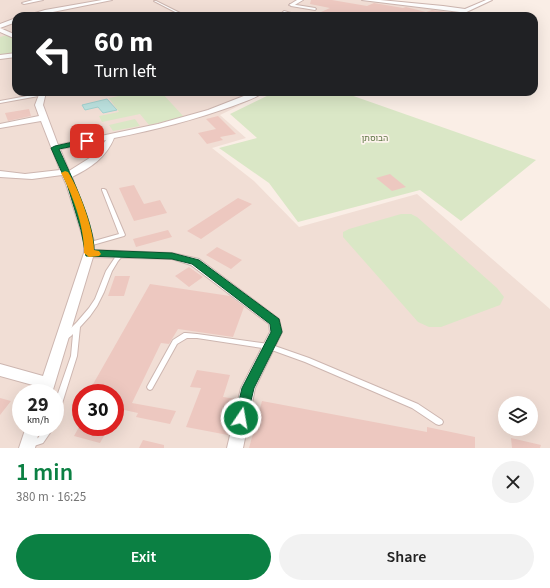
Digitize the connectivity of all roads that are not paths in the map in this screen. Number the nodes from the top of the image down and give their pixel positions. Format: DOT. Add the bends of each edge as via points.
graph roads {
  1 [pos="41,0"];
  2 [pos="110,0"];
  3 [pos="156,0"];
  4 [pos="301,0"];
  5 [pos="364,0"];
  6 [pos="490,0"];
  7 [pos="24,2"];
  8 [pos="291,5"];
  9 [pos="314,9"];
  10 [pos="465,11"];
  11 [pos="41,12"];
  12 [pos="178,12"];
  13 [pos="12,22"];
  14 [pos="0,26"];
  15 [pos="0,30"];
  16 [pos="12,35"];
  17 [pos="12,56"];
  18 [pos="0,57"];
  19 [pos="29,96"];
  20 [pos="42,96"];
  21 [pos="251,96"];
  22 [pos="0,102"];
  23 [pos="43,118"];
  24 [pos="0,126"];
  25 [pos="112,136"];
  26 [pos="55,148"];
  27 [pos="0,174"];
  28 [pos="66,174"];
  29 [pos="104,190"];
  30 [pos="89,249"];
  31 [pos="121,254"];
  32 [pos="77,327"];
  33 [pos="61,340"];
  34 [pos="269,347"];
  35 [pos="0,370"];
  36 [pos="36,384"];
  37 [pos="47,384"];
  38 [pos="64,386"];
  39 [pos="150,387"];
  40 [pos="439,422"];
  41 [pos="30,436"];
  42 [pos="44,436"];
  43 [pos="27,446"];
  44 [pos="235,448"];
  1 -- 7 [label="street"];
  2 -- 11 [label="street"];
  3 -- 12 [label="lane"];
  4 -- 8 [label="street"];
  5 -- 10 [label="street" via="443,6"];
  6 -- 10 [label="street"];
  8 -- 9 [label="lane"];
  13 -- 14 [label="street"];
  15 -- 16 [label="street"];
  17 -- 18 [label="street"];
  19 -- 22 [label="lane"];
  20 -- 23 [label="street" via="40,105"];
  21 -- 25 [label="street" via="180,122"];
  23 -- 24 [label="street"];
  23 -- 26 [label="street"];
  25 -- 26 [label="street"];
  25 -- 28 [label="street" via="101,155"];
  26 -- 28 [label="street"];
  27 -- 28 [label="street" via="34,178"];
  28 -- 30 [label="street" via="86,230"];
  29 -- 30 [label="lane" via="122,235"];
  30 -- 31 [label="street"];
  30 -- 33 [label="street"];
  31 -- 32 [label="lane" via="107,272 95,303"];
  31 -- 34 [label="street" via="172,256 195,262 275,322 276,332"];
  32 -- 33 [label="lane"];
  32 -- 38 [label="lane" via="74,356"];
  33 -- 37 [label="street"];
  34 -- 39 [label="lane" via="186,335 175,342"];
  34 -- 40 [label="lane" via="307,360 415,406"];
  34 -- 44 [label="street" via="248,388"];
  35 -- 36 [label="street"];
  41 -- 43 [label="street"];
  42 -- 43 [label="lane" via="40,441"];
}
